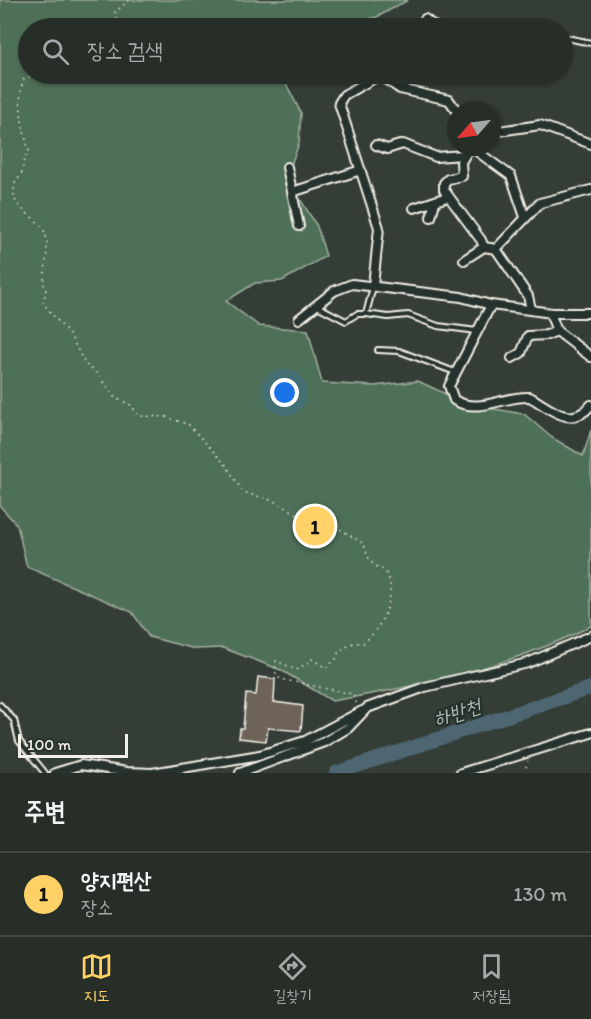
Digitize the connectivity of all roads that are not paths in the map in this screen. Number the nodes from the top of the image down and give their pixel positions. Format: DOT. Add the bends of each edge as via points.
graph roads {
  1 [pos="573,41"];
  2 [pos="591,43"];
  3 [pos="363,84"];
  4 [pos="393,84"];
  5 [pos="450,102"];
  6 [pos="501,131"];
  7 [pos="591,144"];
  8 [pos="376,145"];
  9 [pos="463,156"];
  10 [pos="483,156"];
  11 [pos="287,167"];
  12 [pos="361,170"];
  13 [pos="591,190"];
  14 [pos="292,192"];
  15 [pos="447,197"];
  16 [pos="435,202"];
  17 [pos="414,208"];
  18 [pos="431,217"];
  19 [pos="525,217"];
  20 [pos="299,226"];
  21 [pos="484,247"];
  22 [pos="496,249"];
  23 [pos="464,260"];
  24 [pos="373,286"];
  25 [pos="317,305"];
  26 [pos="490,305"];
  27 [pos="531,309"];
  28 [pos="550,313"];
  29 [pos="591,313"];
  30 [pos="366,314"];
  31 [pos="299,319"];
  32 [pos="478,331"];
  33 [pos="557,331"];
  34 [pos="378,350"];
  35 [pos="591,357"];
  36 [pos="512,358"];
  37 [pos="456,372"];
  38 [pos="591,405"];
  39 [pos="591,636"];
  40 [pos="0,705"];
  41 [pos="368,708"];
  42 [pos="591,733"];
  43 [pos="486,765"];
  44 [pos="45,773"];
  45 [pos="55,773"];
  46 [pos="240,773"];
  47 [pos="461,773"];
  48 [pos="476,773"];
  1 -- 2 [label="lane"];
  3 -- 12 [label="street" via="344,95 339,103"];
  4 -- 5 [label="street"];
  6 -- 7 [label="street" via="540,125"];
  8 -- 9 [label="street" via="387,149 403,144 436,158"];
  9 -- 15 [label="street" via="462,176 444,183"];
  10 -- 19 [label="street" via="511,176"];
  11 -- 14 [label="street"];
  12 -- 14 [label="street"];
  12 -- 24 [label="street" via="379,228"];
  13 -- 19 [label="street" via="546,200"];
  14 -- 20 [label="street"];
  15 -- 16 [label="street"];
  15 -- 21 [label="street"];
  16 -- 17 [label="street"];
  16 -- 18 [label="street"];
  19 -- 22 [label="street"];
  21 -- 22 [label="street"];
  21 -- 23 [label="street"];
  22 -- 27 [label="street" via="528,296"];
  24 -- 25 [label="street" via="343,286"];
  24 -- 26 [label="street" via="460,297"];
  24 -- 30 [label="lane"];
  25 -- 30 [label="lane" via="343,321"];
  25 -- 31 [label="street"];
  26 -- 27 [label="street"];
  26 -- 32 [label="street"];
  27 -- 28 [label="street"];
  28 -- 29 [label="street"];
  28 -- 33 [label="street"];
  30 -- 32 [label="lane" via="408,315 438,326"];
  32 -- 37 [label="street"];
  33 -- 35 [label="street"];
  33 -- 36 [label="street" via="528,336 521,353"];
  34 -- 37 [label="lane" via="399,351"];
  37 -- 38 [label="street" via="449,392 463,405 487,405 521,396 530,397 561,417 572,417"];
  39 -- 41 [label="street" via="528,663 425,687"];
  40 -- 44 [label="lane" via="14,720 19,741"];
  41 -- 45 [label="street" via="305,741 260,755 152,772 81,765"];
  41 -- 46 [label="street" via="348,728 324,742"];
  42 -- 43 [label="street"];
  43 -- 47 [label="street"];
  43 -- 48 [label="street"];
}
